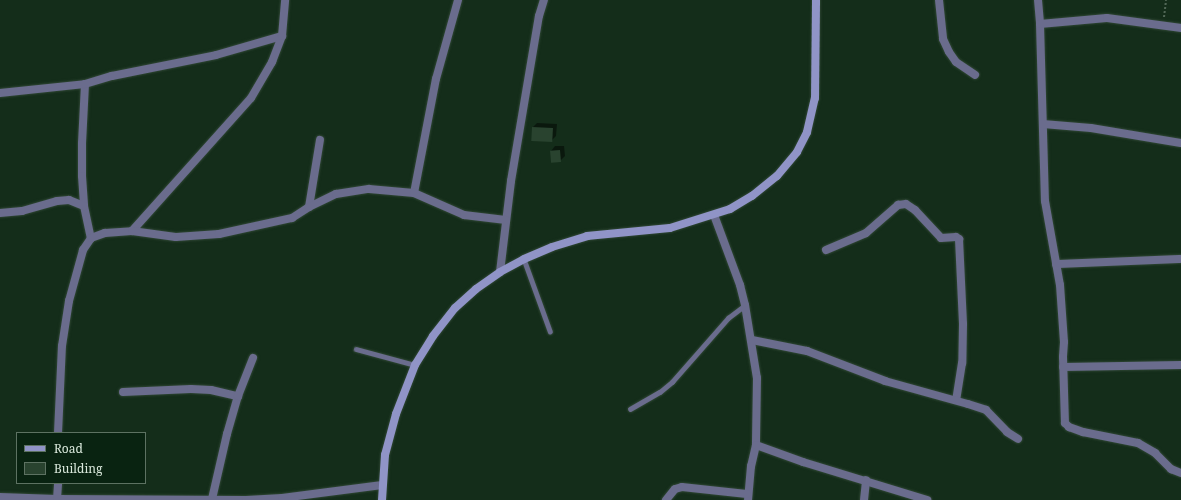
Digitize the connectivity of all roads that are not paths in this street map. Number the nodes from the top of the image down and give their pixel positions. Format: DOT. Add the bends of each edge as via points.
graph roads {
  1 [pos="285,0"];
  2 [pos="458,0"];
  3 [pos="544,0"];
  4 [pos="816,0"];
  5 [pos="938,0"];
  6 [pos="1038,0"];
  7 [pos="1040,24"];
  8 [pos="1181,28"];
  9 [pos="282,36"];
  10 [pos="975,75"];
  11 [pos="85,84"];
  12 [pos="0,92"];
  13 [pos="1043,124"];
  14 [pos="320,140"];
  15 [pos="1181,143"];
  16 [pos="414,193"];
  17 [pos="84,206"];
  18 [pos="309,207"];
  19 [pos="0,213"];
  20 [pos="714,215"];
  21 [pos="506,220"];
  22 [pos="132,231"];
  23 [pos="91,238"];
  24 [pos="826,250"];
  25 [pos="524,259"];
  26 [pos="1181,259"];
  27 [pos="1056,264"];
  28 [pos="500,272"];
  29 [pos="745,305"];
  30 [pos="550,331"];
  31 [pos="752,340"];
  32 [pos="356,349"];
  33 [pos="253,358"];
  34 [pos="415,365"];
  35 [pos="1181,365"];
  36 [pos="1063,367"];
  37 [pos="123,392"];
  38 [pos="238,396"];
  39 [pos="956,399"];
  40 [pos="630,409"];
  41 [pos="58,432"];
  42 [pos="1018,439"];
  43 [pos="756,445"];
  44 [pos="1181,473"];
  45 [pos="866,480"];
  46 [pos="58,484"];
  47 [pos="382,485"];
  48 [pos="0,497"];
  49 [pos="747,497"];
  50 [pos="212,498"];
  51 [pos="57,499"];
  52 [pos="382,500"];
  53 [pos="666,500"];
  54 [pos="864,500"];
  55 [pos="927,500"];
  1 -- 9 [label="street"];
  2 -- 16 [label="street" via="436,78"];
  3 -- 21 [label="street" via="539,16"];
  4 -- 20 [label="main road" via="815,98 807,132 797,152 777,176 752,196"];
  5 -- 10 [label="street" via="943,39 949,52 956,62"];
  6 -- 7 [label="street"];
  7 -- 8 [label="street" via="1107,18"];
  7 -- 13 [label="street"];
  9 -- 11 [label="street" via="216,55"];
  9 -- 22 [label="street" via="272,62 251,98"];
  11 -- 12 [label="street"];
  11 -- 17 [label="street" via="82,143"];
  13 -- 15 [label="street" via="1091,128"];
  13 -- 27 [label="street" via="1045,201"];
  14 -- 18 [label="street"];
  16 -- 18 [label="street" via="369,189 336,194"];
  16 -- 21 [label="street" via="464,215"];
  17 -- 19 [label="street" via="69,200 22,211"];
  17 -- 23 [label="street"];
  18 -- 22 [label="street" via="292,218 219,234 176,237"];
  20 -- 25 [label="main road" via="670,228 587,236"];
  20 -- 29 [label="street"];
  21 -- 28 [label="street"];
  22 -- 23 [label="street" via="105,233"];
  23 -- 41 [label="street" via="83,250 69,301 62,346"];
  24 -- 39 [label="street" via="866,233 898,205 906,204 941,238 959,239 963,347"];
  25 -- 28 [label="main road"];
  25 -- 30 [label="lane"];
  26 -- 27 [label="street"];
  27 -- 36 [label="street" via="1064,342"];
  28 -- 34 [label="main road" via="455,308"];
  29 -- 31 [label="street"];
  29 -- 40 [label="lane" via="728,318 672,382"];
  31 -- 39 [label="street" via="807,351 919,392"];
  31 -- 43 [label="street" via="757,378"];
  32 -- 34 [label="lane"];
  33 -- 38 [label="street"];
  34 -- 47 [label="main road" via="396,414 385,455"];
  35 -- 36 [label="street"];
  36 -- 44 [label="street" via="1065,423 1069,427 1138,443 1155,453 1171,469"];
  37 -- 38 [label="street" via="191,389"];
  38 -- 50 [label="street" via="226,434"];
  39 -- 42 [label="street" via="986,410 1007,432"];
  43 -- 45 [label="street"];
  43 -- 49 [label="street" via="750,466"];
  45 -- 54 [label="street"];
  45 -- 55 [label="street"];
  46 -- 51 [label="street"];
  47 -- 50 [label="street" via="282,498"];
  47 -- 52 [label="main road"];
  48 -- 51 [label="street"];
  49 -- 53 [label="street" via="682,487 675,489"];
  50 -- 51 [label="street"];
}
